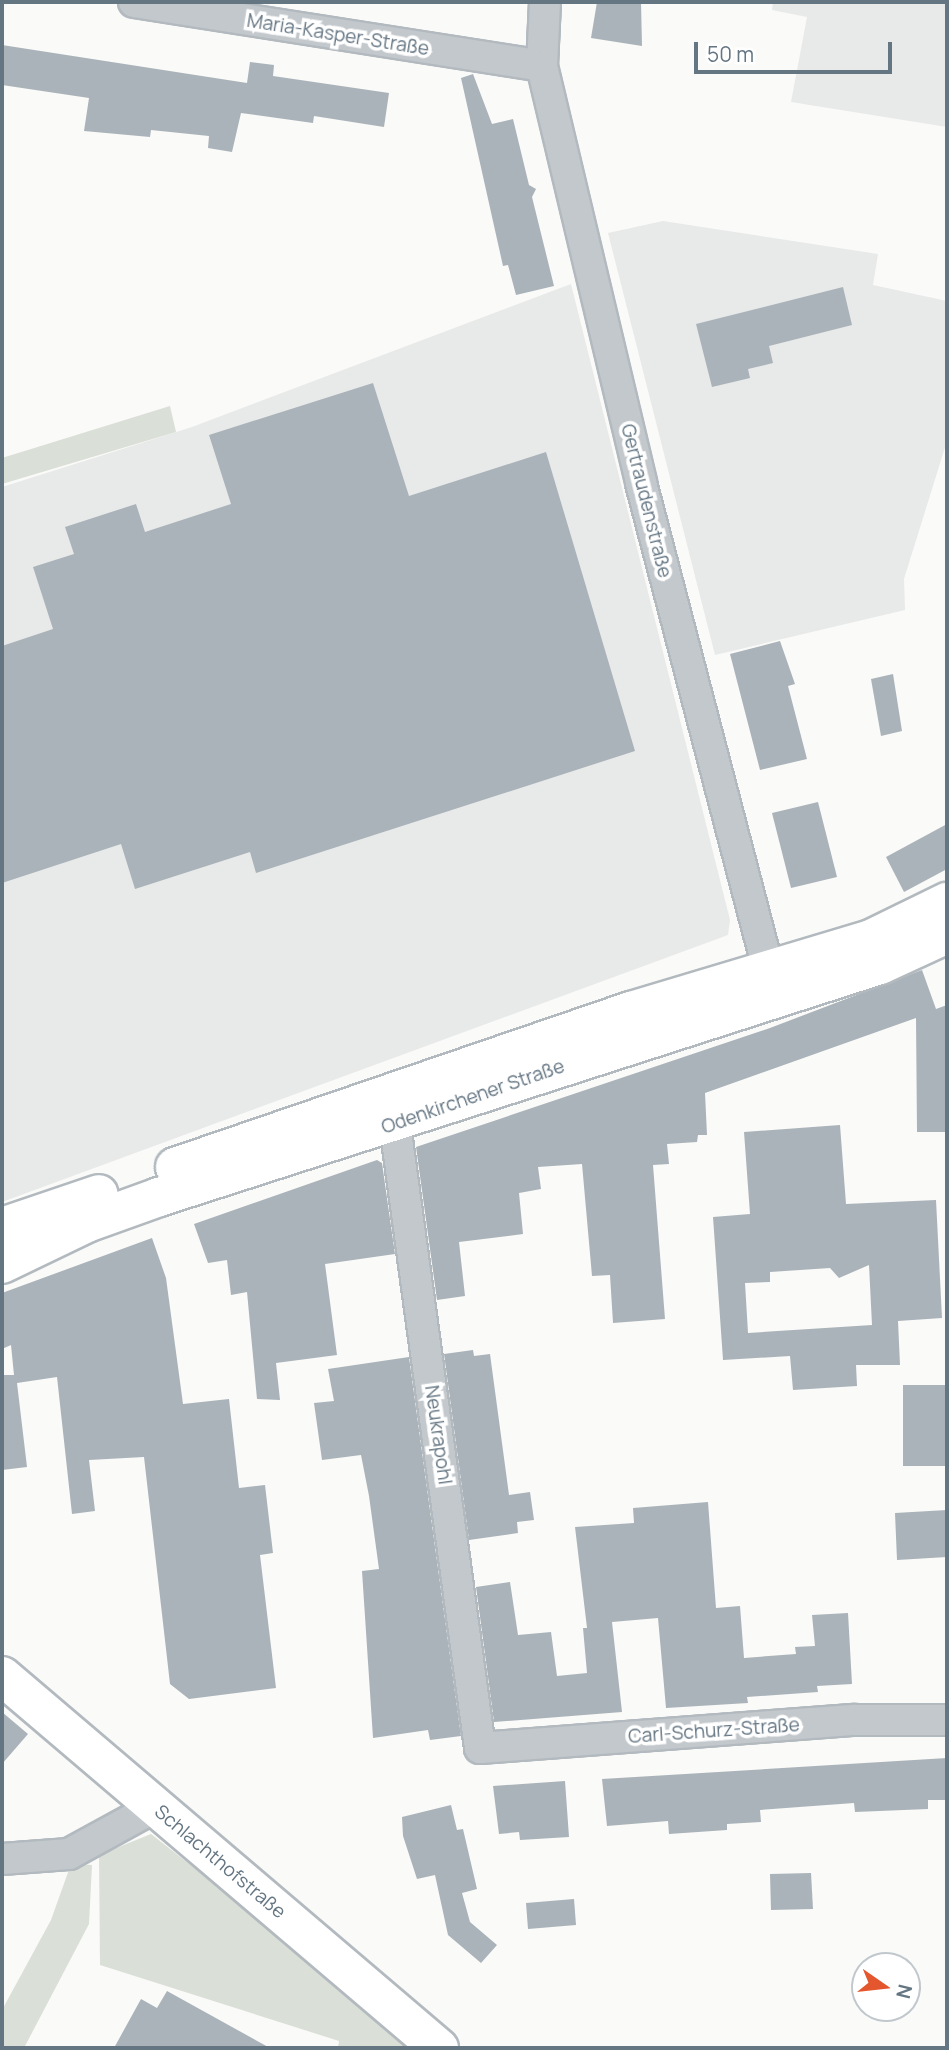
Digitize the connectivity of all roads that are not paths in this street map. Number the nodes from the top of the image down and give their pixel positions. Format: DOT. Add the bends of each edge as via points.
graph roads {
  1 [pos="134,2"];
  2 [pos="545,2"];
  3 [pos="542,66"];
  4 [pos="947,902"];
  5 [pos="947,934"];
  6 [pos="771,984"];
  7 [pos="392,1108"];
  8 [pos="2,1227"];
  9 [pos="2,1264"];
  10 [pos="2,1676"];
  11 [pos="947,1720"];
  12 [pos="480,1748"];
  13 [pos="155,1807"];
  14 [pos="2,1859"];
  15 [pos="439,2048"];
  1 -- 3 [label="street, Maria-Kasper-Straße"];
  2 -- 3 [label="street, Gertraudenstraße"];
  3 -- 6 [label="street, Gertraudenstraße" via="641,483"];
  4 -- 6 [label="main road, Odenkirchener Straße"];
  5 -- 6 [label="main road, Odenkirchener Straße" via="880,965"];
  6 -- 7 [label="main road, Odenkirchener Straße"];
  7 -- 8 [label="main road, Odenkirchener Straße"];
  7 -- 9 [label="main road, Odenkirchener Straße" via="87,1223"];
  7 -- 12 [label="street, Neukrapohl"];
  10 -- 13 [label="main road, Schlachthofstraße"];
  11 -- 12 [label="street, Carl-Schurz-Straße" via="855,1720"];
  13 -- 14 [label="street" via="69,1854"];
  13 -- 15 [label="main road, Schlachthofstraße"];
}
